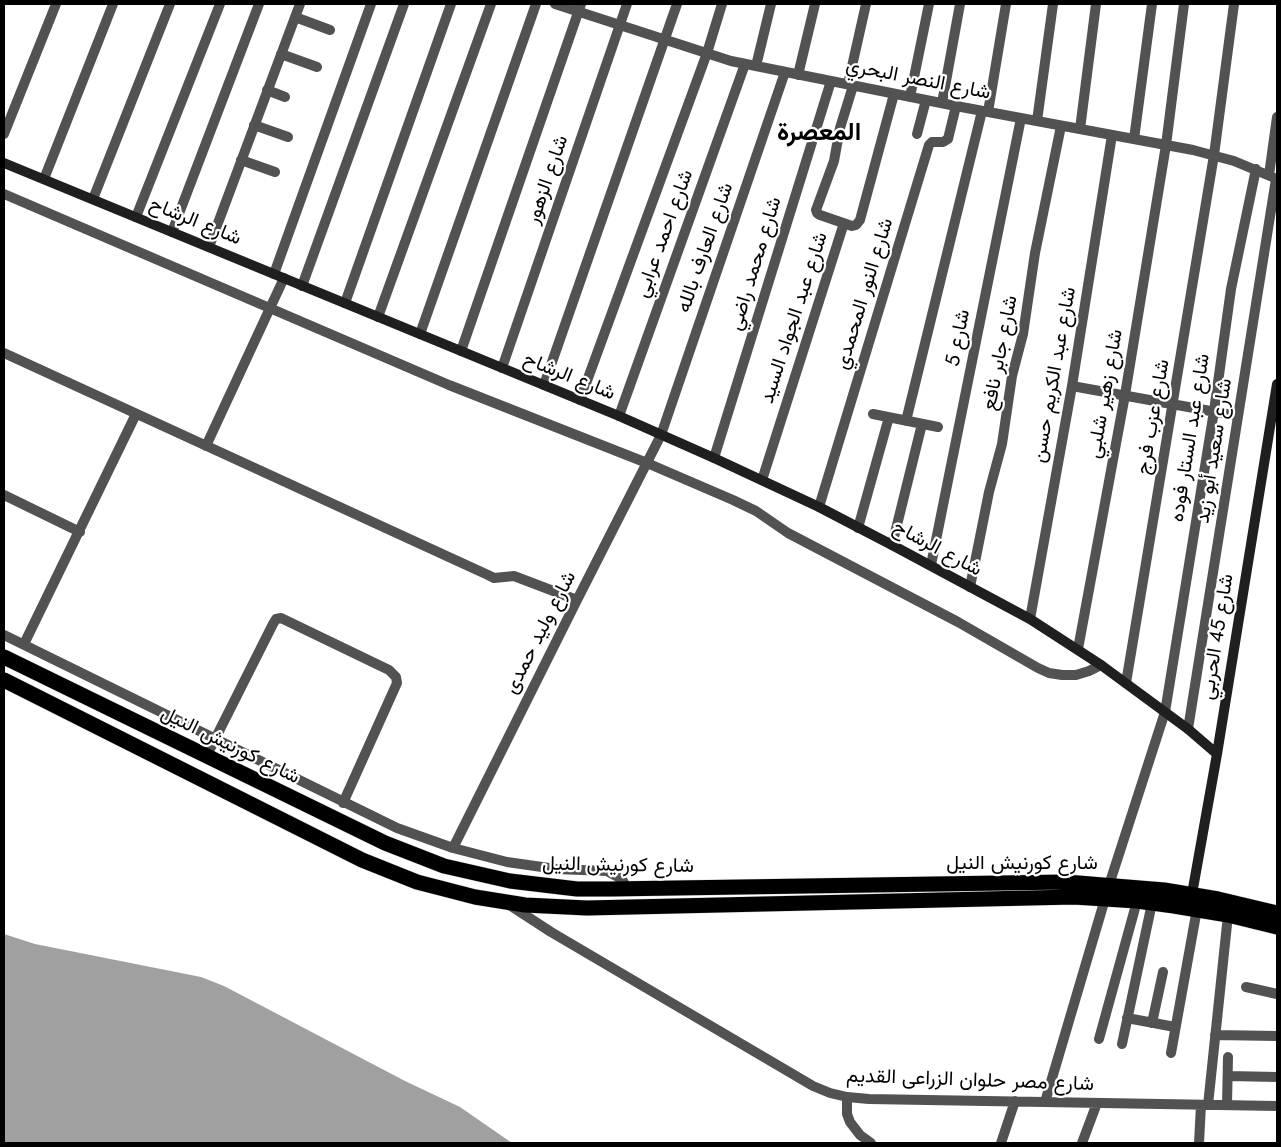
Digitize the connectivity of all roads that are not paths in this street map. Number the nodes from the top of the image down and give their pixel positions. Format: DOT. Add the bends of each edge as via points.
graph roads {
  1 [pos="56,4"];
  2 [pos="112,4"];
  3 [pos="170,4"];
  4 [pos="220,4"];
  5 [pos="259,4"];
  6 [pos="300,4"];
  7 [pos="371,4"];
  8 [pos="404,4"];
  9 [pos="451,4"];
  10 [pos="491,4"];
  11 [pos="536,4"];
  12 [pos="555,4"];
  13 [pos="627,4"];
  14 [pos="677,4"];
  15 [pos="722,4"];
  16 [pos="772,4"];
  17 [pos="815,4"];
  18 [pos="866,4"];
  19 [pos="929,4"];
  20 [pos="960,4"];
  21 [pos="1006,4"];
  22 [pos="1053,4"];
  23 [pos="1096,4"];
  24 [pos="1152,4"];
  25 [pos="1184,4"];
  26 [pos="1234,4"];
  27 [pos="579,7"];
  28 [pos="295,17"];
  29 [pos="620,24"];
  30 [pos="330,30"];
  31 [pos="665,39"];
  32 [pos="707,53"];
  33 [pos="281,54"];
  34 [pos="745,64"];
  35 [pos="756,66"];
  36 [pos="317,67"];
  37 [pos="785,72"];
  38 [pos="798,75"];
  39 [pos="831,81"];
  40 [pos="850,85"];
  41 [pos="267,90"];
  42 [pos="894,94"];
  43 [pos="286,96"];
  44 [pos="910,97"];
  45 [pos="926,100"];
  46 [pos="942,103"];
  47 [pos="956,106"];
  48 [pos="985,111"];
  49 [pos="1277,117"];
  50 [pos="1021,118"];
  51 [pos="1037,121"];
  52 [pos="254,125"];
  53 [pos="1061,126"];
  54 [pos="1080,129"];
  55 [pos="4,134"];
  56 [pos="917,134"];
  57 [pos="1112,136"];
  58 [pos="288,137"];
  59 [pos="1134,139"];
  60 [pos="1166,145"];
  61 [pos="1214,155"];
  62 [pos="241,160"];
  63 [pos="4,163"];
  64 [pos="1256,169"];
  65 [pos="275,172"];
  66 [pos="1274,178"];
  67 [pos="44,179"];
  68 [pos="4,194"];
  69 [pos="93,199"];
  70 [pos="136,217"];
  71 [pos="844,223"];
  72 [pos="172,232"];
  73 [pos="209,247"];
  74 [pos="274,274"];
  75 [pos="284,278"];
  76 [pos="302,286"];
  77 [pos="345,303"];
  78 [pos="270,310"];
  79 [pos="378,317"];
  80 [pos="420,334"];
  81 [pos="461,351"];
  82 [pos="4,353"];
  83 [pos="502,368"];
  84 [pos="1277,384"];
  85 [pos="544,385"];
  86 [pos="1072,386"];
  87 [pos="1124,395"];
  88 [pos="580,400"];
  89 [pos="1174,404"];
  90 [pos="1214,411"];
  91 [pos="136,414"];
  92 [pos="873,414"];
  93 [pos="619,416"];
  94 [pos="1238,416"];
  95 [pos="889,417"];
  96 [pos="906,421"];
  97 [pos="922,424"];
  98 [pos="938,428"];
  99 [pos="661,435"];
  100 [pos="206,446"];
  101 [pos="714,458"];
  102 [pos="647,463"];
  103 [pos="762,480"];
  104 [pos="4,495"];
  105 [pos="819,508"];
  106 [pos="858,528"];
  107 [pos="80,532"];
  108 [pos="892,544"];
  109 [pos="931,565"];
  110 [pos="970,587"];
  111 [pos="577,600"];
  112 [pos="1030,619"];
  113 [pos="4,635"];
  114 [pos="24,644"];
  115 [pos="1078,649"];
  116 [pos="4,658"];
  117 [pos="1101,665"];
  118 [pos="4,680"];
  119 [pos="1126,684"];
  120 [pos="1164,712"];
  121 [pos="1188,729"];
  122 [pos="215,739"];
  123 [pos="1217,754"];
  124 [pos="206,757"];
  125 [pos="343,803"];
  126 [pos="453,848"];
  127 [pos="627,889"];
  128 [pos="1107,892"];
  129 [pos="1192,894"];
  130 [pos="1137,901"];
  131 [pos="504,902"];
  132 [pos="1152,903"];
  133 [pos="1197,910"];
  134 [pos="1277,913"];
  135 [pos="1228,915"];
  136 [pos="1277,927"];
  137 [pos="1163,972"];
  138 [pos="1246,987"];
  139 [pos="1277,994"];
  140 [pos="1127,1018"];
  141 [pos="1152,1022"];
  142 [pos="1175,1027"];
  143 [pos="1215,1035"];
  144 [pos="1277,1036"];
  145 [pos="1099,1039"];
  146 [pos="1122,1044"];
  147 [pos="1170,1053"];
  148 [pos="1228,1057"];
  149 [pos="1228,1076"];
  150 [pos="1277,1077"];
  151 [pos="847,1097"];
  152 [pos="1015,1101"];
  153 [pos="1046,1102"];
  154 [pos="1096,1103"];
  155 [pos="1204,1105"];
  156 [pos="1227,1105"];
  157 [pos="1277,1106"];
  158 [pos="872,1143"];
  159 [pos="1001,1143"];
  160 [pos="1085,1143"];
  161 [pos="1199,1143"];
  1 -- 55 [label="street"];
  2 -- 67 [label="street"];
  3 -- 69 [label="street"];
  4 -- 70 [label="street"];
  5 -- 72 [label="street"];
  6 -- 28 [label="street"];
  7 -- 74 [label="street"];
  8 -- 76 [label="street"];
  9 -- 77 [label="street"];
  10 -- 79 [label="street"];
  11 -- 80 [label="street"];
  12 -- 27 [label="street, شارع النصر البحري"];
  13 -- 29 [label="street, شارع الزهور"];
  14 -- 31 [label="street"];
  15 -- 32 [label="street"];
  16 -- 35 [label="street"];
  17 -- 38 [label="street"];
  18 -- 40 [label="street"];
  19 -- 44 [label="street"];
  20 -- 46 [label="street"];
  21 -- 48 [label="street"];
  22 -- 51 [label="street"];
  23 -- 54 [label="street"];
  24 -- 59 [label="street"];
  25 -- 60 [label="street, شارع زهير شلبي"];
  26 -- 61 [label="street, شارع عزب فرج"];
  27 -- 29 [label="street, شارع النصر البحري"];
  27 -- 81 [label="street"];
  28 -- 30 [label="street"];
  28 -- 33 [label="street"];
  29 -- 31 [label="street, شارع النصر البحري"];
  29 -- 83 [label="street, شارع الزهور"];
  31 -- 32 [label="street, شارع النصر البحري"];
  31 -- 85 [label="street"];
  32 -- 34 [label="street, شارع النصر البحري"];
  32 -- 88 [label="street"];
  33 -- 36 [label="street"];
  33 -- 41 [label="street"];
  34 -- 35 [label="street, شارع النصر البحري"];
  34 -- 93 [label="street, شارع احمد عرابي"];
  35 -- 37 [label="street, شارع النصر البحري"];
  37 -- 38 [label="street, شارع النصر البحري"];
  37 -- 99 [label="street, شارع العارف بالله"];
  38 -- 39 [label="street, شارع النصر البحري"];
  39 -- 40 [label="street, شارع النصر البحري"];
  39 -- 101 [label="street, شارع محمد راضي"];
  40 -- 42 [label="street, شارع النصر البحري"];
  40 -- 71 [label="street" via="834,161 816,210 818,214"];
  41 -- 43 [label="street"];
  41 -- 52 [label="street"];
  42 -- 44 [label="street, شارع النصر البحري"];
  42 -- 71 [label="street, شارع عبد الجواد السيد" via="859,222 854,226"];
  44 -- 45 [label="street, شارع النصر البحري"];
  45 -- 46 [label="street, شارع النصر البحري"];
  45 -- 56 [label="street"];
  46 -- 47 [label="street, شارع النصر البحري"];
  47 -- 48 [label="street, شارع النصر البحري"];
  47 -- 105 [label="street, شارع النور المحمدي" via="948,139 929,145"];
  48 -- 50 [label="street, شارع النصر البحري"];
  48 -- 96 [label="street"];
  49 -- 66 [label="street, شارع سعيد أبو زيد"];
  50 -- 51 [label="street, شارع النصر البحري"];
  50 -- 109 [label="street, شارع 5"];
  51 -- 53 [label="street, شارع النصر البحري"];
  52 -- 58 [label="street"];
  52 -- 62 [label="street"];
  53 -- 54 [label="street, شارع النصر البحري"];
  53 -- 110 [label="street, شارع جابر نافع" via="1035,254 1028,310 1013,370 1002,444"];
  54 -- 57 [label="street, شارع النصر البحري"];
  57 -- 59 [label="street, شارع النصر البحري"];
  57 -- 86 [label="street, شارع عبد الكريم حسن"];
  59 -- 60 [label="street, شارع النصر البحري"];
  60 -- 61 [label="street, شارع النصر البحري"];
  60 -- 87 [label="street, شارع زهير شلبي"];
  61 -- 64 [label="street, شارع النصر البحري"];
  61 -- 89 [label="street, شارع عزب فرج"];
  62 -- 65 [label="street"];
  62 -- 73 [label="street"];
  63 -- 67 [label="street, شارع الرشاح"];
  64 -- 66 [label="street, شارع النصر البحري"];
  64 -- 90 [label="street, شارع عبد الستار فوده" via="1231,289"];
  66 -- 94 [label="street, شارع سعيد أبو زيد"];
  67 -- 69 [label="street, شارع الرشاح"];
  68 -- 78 [label="street"];
  69 -- 70 [label="street, شارع الرشاح"];
  70 -- 72 [label="street, شارع الرشاح"];
  71 -- 103 [label="street, شارع عبد الجواد السيد"];
  72 -- 73 [label="street, شارع الرشاح"];
  73 -- 74 [label="street, شارع الرشاح"];
  74 -- 75 [label="street, شارع الرشاح"];
  75 -- 76 [label="street, شارع الرشاح"];
  75 -- 78 [label="street"];
  76 -- 77 [label="street, شارع الرشاح"];
  77 -- 79 [label="street, شارع الرشاح"];
  78 -- 100 [label="street"];
  78 -- 102 [label="street"];
  79 -- 80 [label="street, شارع الرشاح"];
  80 -- 81 [label="street, شارع الرشاح"];
  81 -- 83 [label="street, شارع الرشاح"];
  82 -- 91 [label="street"];
  83 -- 85 [label="street, شارع الرشاح"];
  84 -- 123 [label="street, شارع 45 الحربي"];
  85 -- 88 [label="street, شارع الرشاح"];
  86 -- 87 [label="street"];
  86 -- 112 [label="street, شارع عبد الكريم حسن"];
  87 -- 89 [label="street"];
  87 -- 115 [label="street, شارع زهير شلبي"];
  88 -- 93 [label="street, شارع الرشاح"];
  89 -- 90 [label="street"];
  89 -- 119 [label="street, شارع عزب فرج"];
  90 -- 94 [label="street"];
  90 -- 120 [label="street, شارع عبد الستار فوده"];
  91 -- 100 [label="street"];
  91 -- 107 [label="street"];
  92 -- 95 [label="street"];
  93 -- 99 [label="street, شارع الرشاح"];
  94 -- 121 [label="street, شارع سعيد أبو زيد"];
  95 -- 96 [label="street"];
  95 -- 106 [label="street"];
  96 -- 97 [label="street"];
  97 -- 98 [label="street"];
  97 -- 108 [label="street"];
  99 -- 101 [label="street, شارع الرشاح"];
  99 -- 102 [label="street, شارع وليد حمدى"];
  100 -- 111 [label="street" via="488,576 514,576"];
  101 -- 103 [label="street, شارع الرشاح"];
  102 -- 111 [label="street, شارع وليد حمدى"];
  102 -- 117 [label="street" via="750,508 788,533 1049,673 1069,675"];
  103 -- 105 [label="street, شارع الرشاح"];
  104 -- 107 [label="street"];
  105 -- 106 [label="street, شارع الرشاح"];
  106 -- 108 [label="street, شارع الرشاح"];
  107 -- 114 [label="street"];
  108 -- 109 [label="street, شارع الرشاح"];
  109 -- 110 [label="street, شارع الرشاح"];
  110 -- 112 [label="street, شارع الرشاح"];
  111 -- 126 [label="street, شارع وليد حمدى"];
  112 -- 115 [label="street, شارع الرشاح"];
  113 -- 114 [label="street"];
  114 -- 122 [label="street"];
  115 -- 117 [label="street, شارع الرشاح"];
  116 -- 124 [label="highway, شارع كورنيش النيل"];
  117 -- 119 [label="street, شارع الرشاح"];
  118 -- 131 [label="highway, شارع كورنيش النيل" via="389,872"];
  119 -- 120 [label="street, شارع الرشاح"];
  120 -- 121 [label="street, شارع الرشاح"];
  120 -- 128 [label="street, شارع عبد الستار فوده"];
  121 -- 123 [label="street, شارع الرشاح"];
  122 -- 124 [label="street"];
  122 -- 125 [label="street"];
  122 -- 125 [label="street" via="276,619 281,618 389,670 396,682"];
  123 -- 129 [label="street, شارع 45 الحربي"];
  124 -- 127 [label="highway, شارع كورنيش النيل" via="385,843 444,866 510,882 577,889"];
  125 -- 126 [label="street"];
  126 -- 127 [label="street" via="481,857 534,866 608,871 622,879"];
  127 -- 128 [label="highway, شارع كورنيش النيل" via="1066,882"];
  128 -- 129 [label="highway, شارع كورنيش النيل"];
  128 -- 130 [label="highway, شارع كورنيش النيل"];
  128 -- 131 [label="highway, شارع كورنيش النيل" via="1044,897 587,908"];
  128 -- 153 [label="street, شارع عبد الستار فوده"];
  129 -- 134 [label="highway, شارع كورنيش النيل"];
  130 -- 132 [label="highway, شارع كورنيش النيل"];
  130 -- 145 [label="street"];
  131 -- 151 [label="street, شارع مصر حلوان الزراعى القديم" via="814,1086"];
  132 -- 133 [label="highway, شارع كورنيش النيل"];
  132 -- 140 [label="street"];
  133 -- 135 [label="highway, شارع كورنيش النيل"];
  133 -- 142 [label="street"];
  135 -- 136 [label="highway, شارع كورنيش النيل"];
  135 -- 143 [label="street"];
  137 -- 141 [label="street"];
  138 -- 139 [label="street"];
  140 -- 141 [label="street"];
  140 -- 146 [label="street"];
  141 -- 142 [label="street"];
  142 -- 147 [label="street"];
  143 -- 144 [label="street"];
  143 -- 155 [label="street"];
  148 -- 149 [label="street"];
  149 -- 150 [label="street"];
  149 -- 156 [label="street"];
  151 -- 152 [label="street, شارع مصر حلوان الزراعى القديم"];
  151 -- 158 [label="street" via="850,1122"];
  152 -- 153 [label="street, شارع مصر حلوان الزراعى القديم"];
  152 -- 159 [label="street"];
  153 -- 154 [label="street, شارع مصر حلوان الزراعى القديم"];
  154 -- 155 [label="street, شارع مصر حلوان الزراعى القديم"];
  154 -- 160 [label="street"];
  155 -- 156 [label="street, شارع مصر حلوان الزراعى القديم"];
  155 -- 161 [label="street"];
  156 -- 157 [label="street, شارع مصر حلوان الزراعى القديم"];
}
